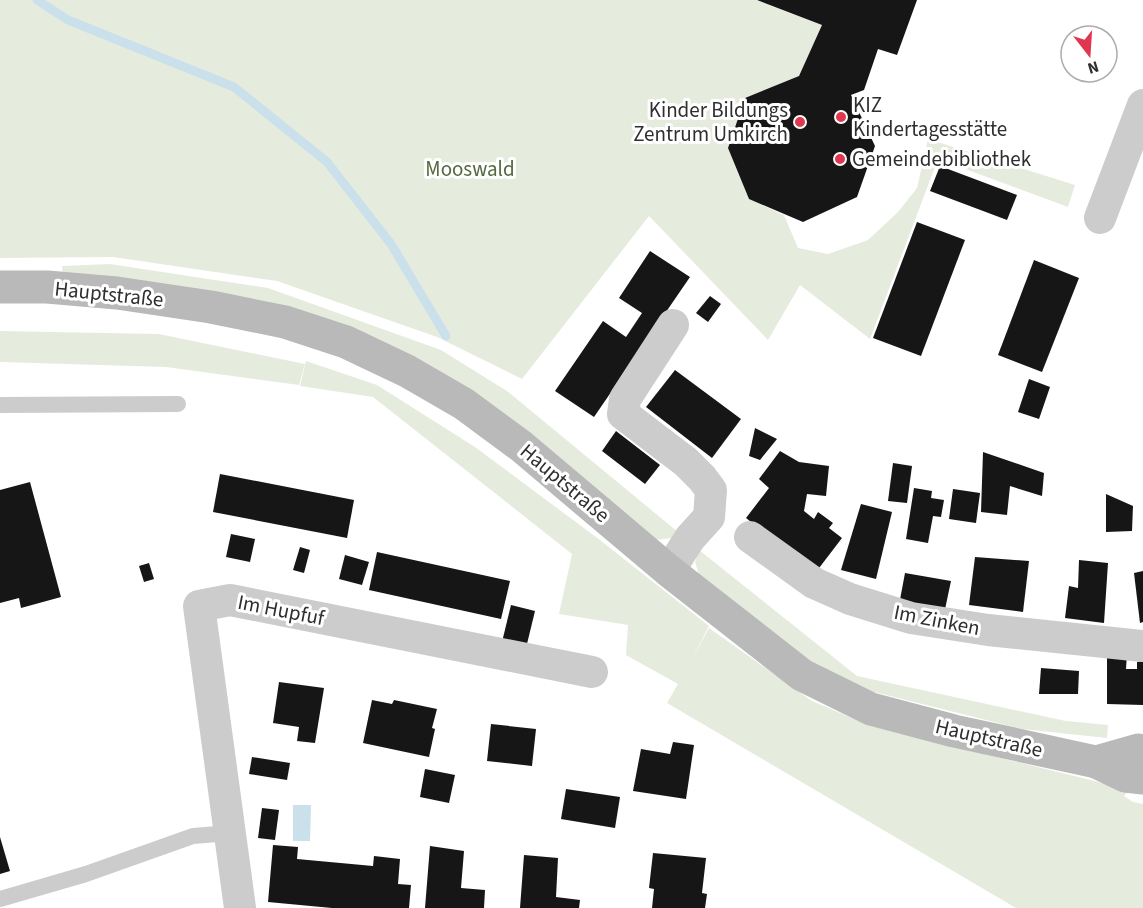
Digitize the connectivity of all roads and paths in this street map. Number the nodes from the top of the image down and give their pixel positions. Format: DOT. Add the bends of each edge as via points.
graph roads {
  1 [pos="1143,105"];
  2 [pos="1100,218"];
  3 [pos="0,287"];
  4 [pos="673,324"];
  5 [pos="0,405"];
  6 [pos="178,405"];
  7 [pos="750,537"];
  8 [pos="669,571"];
  9 [pos="1143,646"];
  10 [pos="592,672"];
  11 [pos="1143,751"];
  12 [pos="1096,762"];
  13 [pos="1143,778"];
  14 [pos="230,833"];
  15 [pos="0,899"];
  16 [pos="240,908"];
  1 -- 2 [label="street"];
  3 -- 8 [label="street, Hauptstraße" via="117,293 211,307 285,322 346,342 464,404 521,446"];
  4 -- 8 [label="street" via="625,399 622,414 686,462 711,490 709,517"];
  5 -- 6 [label="lane"];
  7 -- 9 [label="street, Im Zinken" via="814,583 911,618"];
  8 -- 12 [label="street, Hauptstraße" via="802,675 872,709"];
  10 -- 14 [label="street, Im Hupfuf" via="230,600 199,606"];
  11 -- 12 [label="street, Hauptstraße"];
  12 -- 13 [label="street, Hauptstraße" via="1125,776"];
  14 -- 15 [label="lane" via="193,836"];
  14 -- 16 [label="street, Im Hupfuf"];
}
